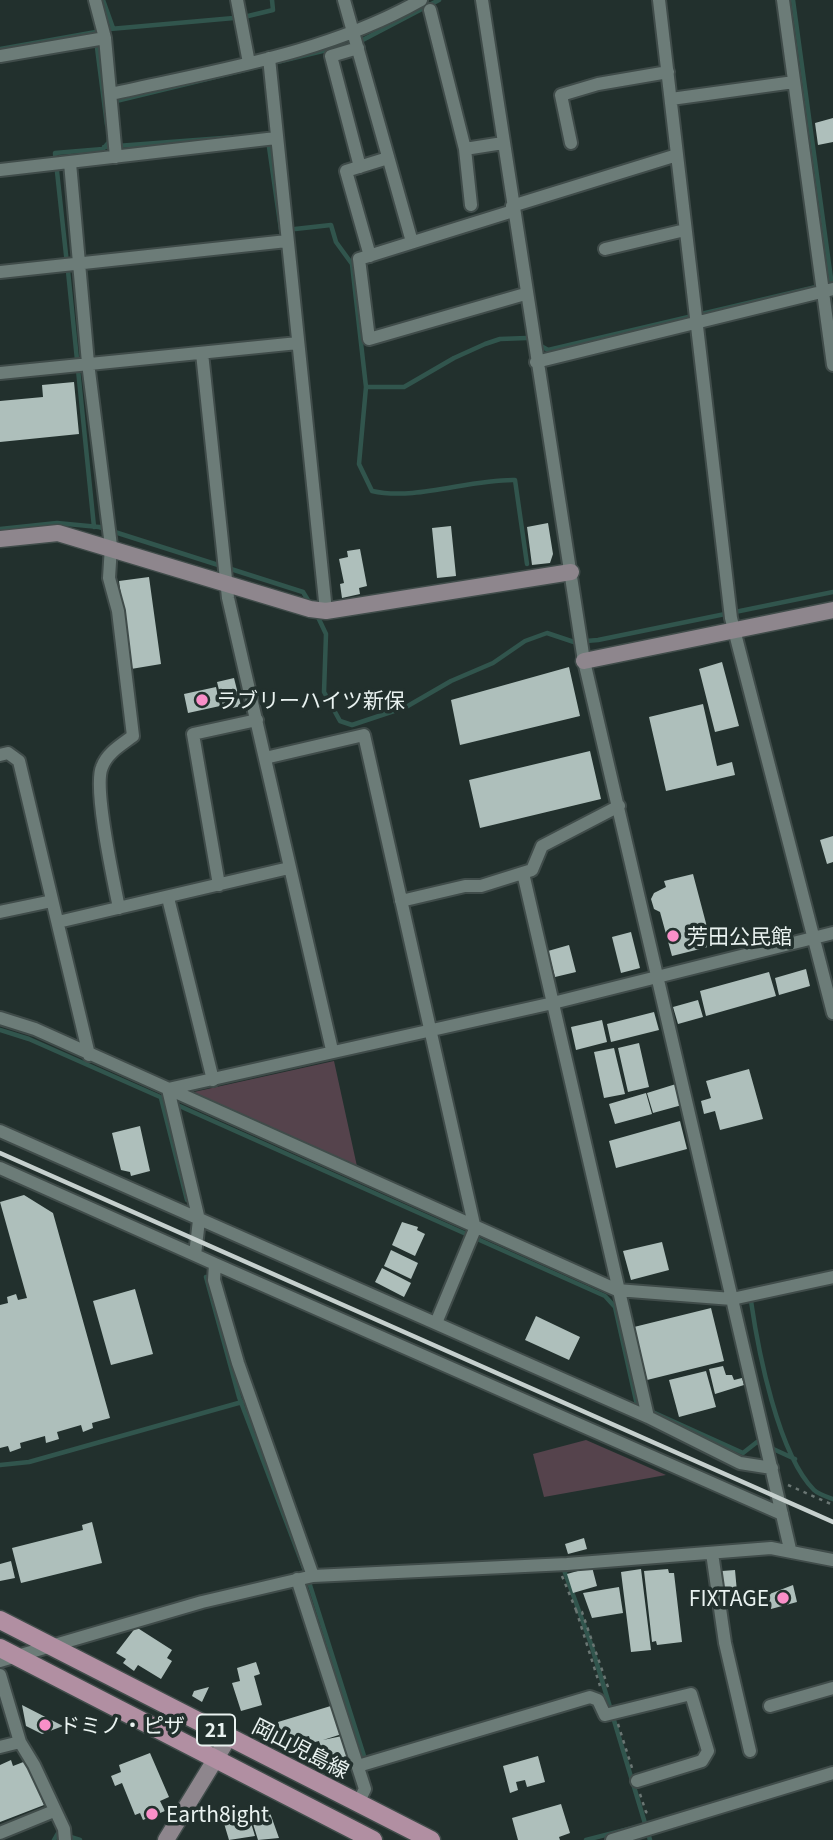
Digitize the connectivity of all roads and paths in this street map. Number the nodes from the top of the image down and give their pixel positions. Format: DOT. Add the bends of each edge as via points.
graph roads {
  1 [pos="94,0"];
  2 [pos="237,0"];
  3 [pos="344,0"];
  4 [pos="482,0"];
  5 [pos="659,0"];
  6 [pos="783,0"];
  7 [pos="426,5"];
  8 [pos="99,39"];
  9 [pos="357,41"];
  10 [pos="0,56"];
  11 [pos="249,63"];
  12 [pos="269,64"];
  13 [pos="668,72"];
  14 [pos="794,82"];
  15 [pos="671,99"];
  16 [pos="112,100"];
  17 [pos="270,139"];
  18 [pos="503,143"];
  19 [pos="571,143"];
  20 [pos="465,149"];
  21 [pos="116,151"];
  22 [pos="677,155"];
  23 [pos="388,158"];
  24 [pos="61,163"];
  25 [pos="360,167"];
  26 [pos="0,170"];
  27 [pos="471,205"];
  28 [pos="513,208"];
  29 [pos="685,230"];
  30 [pos="287,241"];
  31 [pos="412,242"];
  32 [pos="605,249"];
  33 [pos="370,256"];
  34 [pos="72,264"];
  35 [pos="0,272"];
  36 [pos="826,288"];
  37 [pos="525,293"];
  38 [pos="695,318"];
  39 [pos="298,342"];
  40 [pos="202,353"];
  41 [pos="536,362"];
  42 [pos="81,364"];
  43 [pos="833,365"];
  44 [pos="0,373"];
  45 [pos="110,536"];
  46 [pos="0,540"];
  47 [pos="571,572"];
  48 [pos="225,573"];
  49 [pos="318,610"];
  50 [pos="833,610"];
  51 [pos="731,619"];
  52 [pos="582,648"];
  53 [pos="257,720"];
  54 [pos="0,755"];
  55 [pos="265,758"];
  56 [pos="619,806"];
  57 [pos="289,868"];
  58 [pos="523,873"];
  59 [pos="219,885"];
  60 [pos="168,898"];
  61 [pos="52,901"];
  62 [pos="401,901"];
  63 [pos="119,908"];
  64 [pos="0,912"];
  65 [pos="58,922"];
  66 [pos="833,933"];
  67 [pos="814,938"];
  68 [pos="659,976"];
  69 [pos="553,1003"];
  70 [pos="833,1013"];
  71 [pos="0,1018"];
  72 [pos="430,1030"];
  73 [pos="332,1050"];
  74 [pos="89,1055"];
  75 [pos="213,1080"];
  76 [pos="170,1098"];
  77 [pos="0,1131"];
  78 [pos="0,1168"];
  79 [pos="199,1220"];
  80 [pos="472,1234"];
  81 [pos="195,1255"];
  82 [pos="215,1264"];
  83 [pos="833,1277"];
  84 [pos="617,1290"];
  85 [pos="732,1299"];
  86 [pos="436,1323"];
  87 [pos="647,1412"];
  88 [pos="773,1473"];
  89 [pos="833,1504"];
  90 [pos="782,1514"];
  91 [pos="790,1549"];
  92 [pos="712,1553"];
  93 [pos="833,1560"];
  94 [pos="559,1564"];
  95 [pos="305,1578"];
  96 [pos="0,1620"];
  97 [pos="48,1646"];
  98 [pos="5,1655"];
  99 [pos="0,1675"];
  100 [pos="833,1688"];
  101 [pos="598,1700"];
  102 [pos="770,1706"];
  103 [pos="229,1737"];
  104 [pos="20,1742"];
  105 [pos="0,1747"];
  106 [pos="750,1751"];
  107 [pos="215,1760"];
  108 [pos="358,1766"];
  109 [pos="833,1773"];
  110 [pos="637,1781"];
  111 [pos="358,1803"];
  112 [pos="54,1811"];
  113 [pos="0,1833"];
  114 [pos="64,1836"];
  115 [pos="166,1840"];
  116 [pos="373,1840"];
  117 [pos="431,1840"];
  118 [pos="612,1840"];
  1 -- 8 [label="street"];
  2 -- 11 [label="street"];
  3 -- 9 [label="street"];
  4 -- 18 [label="street"];
  5 -- 13 [label="street"];
  6 -- 14 [label="street"];
  7 -- 9 [label="street"];
  7 -- 20 [label="street"];
  8 -- 10 [label="street"];
  8 -- 16 [label="street"];
  9 -- 12 [label="street"];
  9 -- 23 [label="street"];
  9 -- 25 [label="street" via="331,56"];
  11 -- 12 [label="street"];
  11 -- 16 [label="street"];
  12 -- 17 [label="street"];
  13 -- 15 [label="street"];
  13 -- 19 [label="street" via="561,95"];
  14 -- 15 [label="street"];
  14 -- 36 [label="street"];
  15 -- 22 [label="street"];
  16 -- 21 [label="street"];
  17 -- 21 [label="street"];
  17 -- 30 [label="street"];
  18 -- 20 [label="street"];
  18 -- 28 [label="street"];
  20 -- 27 [label="street"];
  21 -- 24 [label="street"];
  22 -- 28 [label="street"];
  22 -- 29 [label="street"];
  23 -- 25 [label="street"];
  23 -- 31 [label="street"];
  24 -- 26 [label="street"];
  24 -- 34 [label="street"];
  25 -- 33 [label="street" via="346,171"];
  28 -- 31 [label="street"];
  28 -- 37 [label="street"];
  29 -- 32 [label="street"];
  29 -- 38 [label="street"];
  30 -- 34 [label="street"];
  30 -- 39 [label="street"];
  31 -- 33 [label="street"];
  33 -- 37 [label="street" via="359,259 369,339"];
  34 -- 35 [label="street"];
  34 -- 42 [label="street"];
  36 -- 38 [label="street"];
  36 -- 43 [label="street"];
  37 -- 41 [label="street"];
  38 -- 41 [label="street"];
  38 -- 51 [label="street"];
  39 -- 40 [label="street"];
  39 -- 49 [label="street"];
  40 -- 42 [label="street"];
  40 -- 48 [label="street"];
  41 -- 47 [label="street"];
  42 -- 44 [label="street"];
  42 -- 45 [label="street"];
  45 -- 46 [label="street" via="58,533"];
  45 -- 48 [label="street"];
  45 -- 63 [label="street" via="109,578 118,611 133,736 113,750 100,768 104,833"];
  47 -- 49 [label="street"];
  47 -- 52 [label="street"];
  48 -- 49 [label="street"];
  48 -- 53 [label="street"];
  50 -- 51 [label="street"];
  51 -- 52 [label="street"];
  51 -- 67 [label="street"];
  52 -- 56 [label="street"];
  53 -- 55 [label="street"];
  53 -- 59 [label="street" via="193,734"];
  54 -- 61 [label="street" via="8,752 19,761"];
  55 -- 57 [label="street"];
  55 -- 62 [label="street" via="363,735"];
  56 -- 58 [label="street" via="542,846 533,870"];
  56 -- 68 [label="street"];
  57 -- 59 [label="street"];
  57 -- 73 [label="street"];
  58 -- 62 [label="street"];
  58 -- 69 [label="street"];
  59 -- 60 [label="street"];
  60 -- 63 [label="street"];
  60 -- 75 [label="street"];
  61 -- 64 [label="street"];
  61 -- 65 [label="street"];
  62 -- 72 [label="street"];
  63 -- 65 [label="street"];
  65 -- 74 [label="street"];
  66 -- 67 [label="street"];
  67 -- 68 [label="street"];
  67 -- 70 [label="street"];
  68 -- 69 [label="street"];
  68 -- 85 [label="street"];
  69 -- 72 [label="street"];
  69 -- 84 [label="street"];
  71 -- 74 [label="street"];
  72 -- 73 [label="street"];
  72 -- 80 [label="street"];
  73 -- 75 [label="street"];
  74 -- 76 [label="street"];
  75 -- 76 [label="street"];
  76 -- 79 [label="street"];
  76 -- 80 [label="street"];
  77 -- 79 [label="street"];
  78 -- 81 [label="street"];
  79 -- 81 [label="street"];
  79 -- 86 [label="street"];
  80 -- 84 [label="street"];
  80 -- 86 [label="street"];
  81 -- 82 [label="street"];
  82 -- 90 [label="street"];
  82 -- 95 [label="street" via="214,1280"];
  83 -- 85 [label="street"];
  84 -- 85 [label="street"];
  84 -- 87 [label="street"];
  85 -- 88 [label="street"];
  86 -- 87 [label="street"];
  87 -- 88 [label="street" via="740,1463"];
  88 -- 89 [label="path"];
  88 -- 90 [label="street"];
  90 -- 91 [label="street"];
  91 -- 92 [label="street"];
  91 -- 93 [label="street"];
  92 -- 94 [label="street"];
  92 -- 106 [label="street" via="725,1643"];
  94 -- 95 [label="street"];
  94 -- 101 [label="path" via="601,1688"];
  95 -- 97 [label="street"];
  95 -- 108 [label="street"];
  96 -- 97 [label="main road, 岡山児島線 / 21"];
  97 -- 98 [label="street"];
  97 -- 103 [label="main road, 岡山児島線 / 21"];
  98 -- 107 [label="main road, 21"];
  99 -- 104 [label="street"];
  100 -- 102 [label="street"];
  101 -- 108 [label="street" via="590,1697"];
  101 -- 110 [label="street" via="605,1715 691,1694 708,1751 702,1761"];
  103 -- 107 [label="street"];
  103 -- 111 [label="main road, 岡山児島線 / 21"];
  104 -- 105 [label="street"];
  104 -- 112 [label="street"];
  107 -- 115 [label="street"];
  107 -- 116 [label="main road, 21"];
  108 -- 111 [label="street" via="365,1789"];
  109 -- 118 [label="street"];
  111 -- 117 [label="main road, 岡山児島線 / 21"];
  112 -- 113 [label="street"];
  112 -- 114 [label="street"];
}
